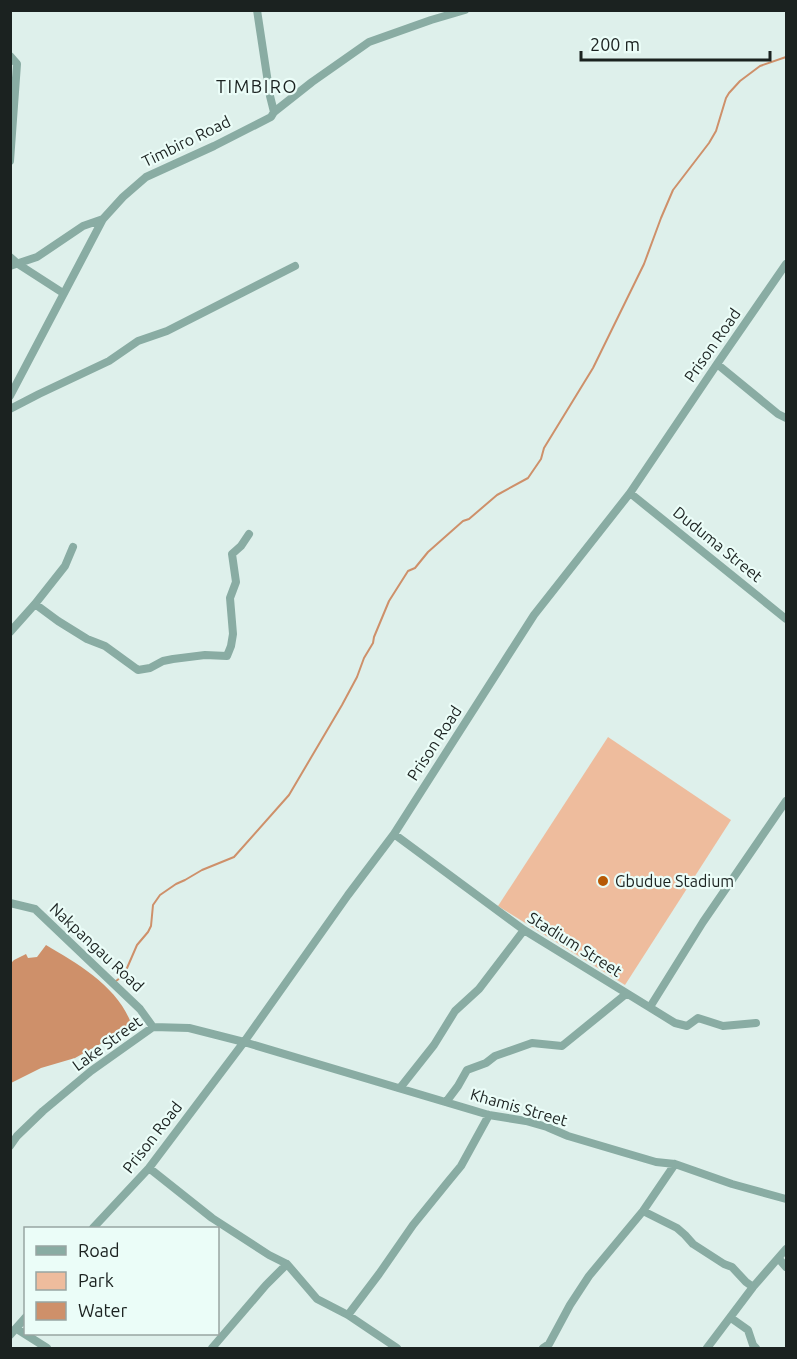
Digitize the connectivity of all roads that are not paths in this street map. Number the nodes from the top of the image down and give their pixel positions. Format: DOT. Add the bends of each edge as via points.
graph roads {
  1 [pos="257,10"];
  2 [pos="465,10"];
  3 [pos="10,56"];
  4 [pos="14,63"];
  5 [pos="274,112"];
  6 [pos="10,161"];
  7 [pos="103,219"];
  8 [pos="10,257"];
  9 [pos="786,264"];
  10 [pos="14,265"];
  11 [pos="295,266"];
  12 [pos="63,293"];
  13 [pos="717,364"];
  14 [pos="10,396"];
  15 [pos="10,410"];
  16 [pos="786,418"];
  17 [pos="630,493"];
  18 [pos="249,534"];
  19 [pos="73,547"];
  20 [pos="36,604"];
  21 [pos="786,619"];
  22 [pos="10,632"];
  23 [pos="786,801"];
  24 [pos="394,834"];
  25 [pos="10,903"];
  26 [pos="524,930"];
  27 [pos="627,994"];
  28 [pos="650,1007"];
  29 [pos="756,1023"];
  30 [pos="153,1028"];
  31 [pos="244,1042"];
  32 [pos="400,1088"];
  33 [pos="446,1102"];
  34 [pos="489,1114"];
  35 [pos="10,1146"];
  36 [pos="675,1164"];
  37 [pos="149,1168"];
  38 [pos="786,1199"];
  39 [pos="643,1211"];
  40 [pos="94,1227"];
  41 [pos="786,1249"];
  42 [pos="779,1259"];
  43 [pos="287,1264"];
  44 [pos="786,1267"];
  45 [pos="753,1287"];
  46 [pos="348,1315"];
  47 [pos="731,1318"];
  48 [pos="24,1320"];
  49 [pos="14,1332"];
  50 [pos="549,1347"];
  51 [pos="47,1348"];
  52 [pos="212,1348"];
  53 [pos="397,1348"];
  54 [pos="706,1348"];
  55 [pos="756,1348"];
  1 -- 5 [label="street"];
  2 -- 5 [label="street, Timbiro Road" via="369,42"];
  3 -- 4 [label="street"];
  4 -- 6 [label="street"];
  5 -- 7 [label="street, Timbiro Road" via="214,146 146,177"];
  7 -- 10 [label="street" via="83,226 37,257"];
  7 -- 12 [label="street, Timbiro Road"];
  8 -- 10 [label="street"];
  9 -- 13 [label="street, Prison Road"];
  10 -- 12 [label="street"];
  11 -- 15 [label="street"];
  12 -- 14 [label="street, Timbiro Road"];
  13 -- 16 [label="street"];
  13 -- 17 [label="street, Prison Road"];
  17 -- 21 [label="street, Duduma Street"];
  17 -- 24 [label="street, Prison Road" via="534,615"];
  18 -- 20 [label="street" via="231,554 237,582 230,598 233,634 227,656 173,659 138,670"];
  19 -- 20 [label="street" via="65,566"];
  20 -- 22 [label="street"];
  23 -- 28 [label="street"];
  24 -- 26 [label="street, Stadium Street"];
  24 -- 31 [label="street, Prison Road"];
  25 -- 30 [label="street, Nakpangau Road" via="34,909 140,1009"];
  26 -- 27 [label="street, Stadium Street"];
  26 -- 32 [label="street" via="479,989 455,1011"];
  27 -- 28 [label="street, Stadium Street"];
  27 -- 33 [label="street" via="562,1046 532,1043 467,1070"];
  28 -- 29 [label="street, Stadium Street" via="680,1025 687,1026 698,1018 723,1026"];
  30 -- 31 [label="street, Lake Street" via="189,1028"];
  30 -- 35 [label="street, Lake Street" via="91,1071"];
  31 -- 32 [label="street, Khamis Street"];
  31 -- 37 [label="street, Prison Road"];
  32 -- 33 [label="street, Khamis Street"];
  33 -- 34 [label="street, Khamis Street"];
  34 -- 36 [label="street, Khamis Street" via="547,1126 568,1136"];
  34 -- 46 [label="street" via="461,1166"];
  36 -- 38 [label="street, Khamis Street"];
  36 -- 39 [label="street"];
  37 -- 40 [label="street, Prison Road"];
  37 -- 43 [label="street" via="212,1218"];
  39 -- 45 [label="street" via="677,1228"];
  39 -- 50 [label="street" via="589,1276"];
  41 -- 42 [label="street"];
  42 -- 44 [label="street"];
  42 -- 45 [label="street"];
  43 -- 46 [label="street" via="316,1299"];
  43 -- 52 [label="street"];
  45 -- 47 [label="street"];
  46 -- 53 [label="street"];
  47 -- 54 [label="street"];
  47 -- 55 [label="street" via="748,1330"];
  48 -- 49 [label="street"];
  49 -- 51 [label="street"];
}
